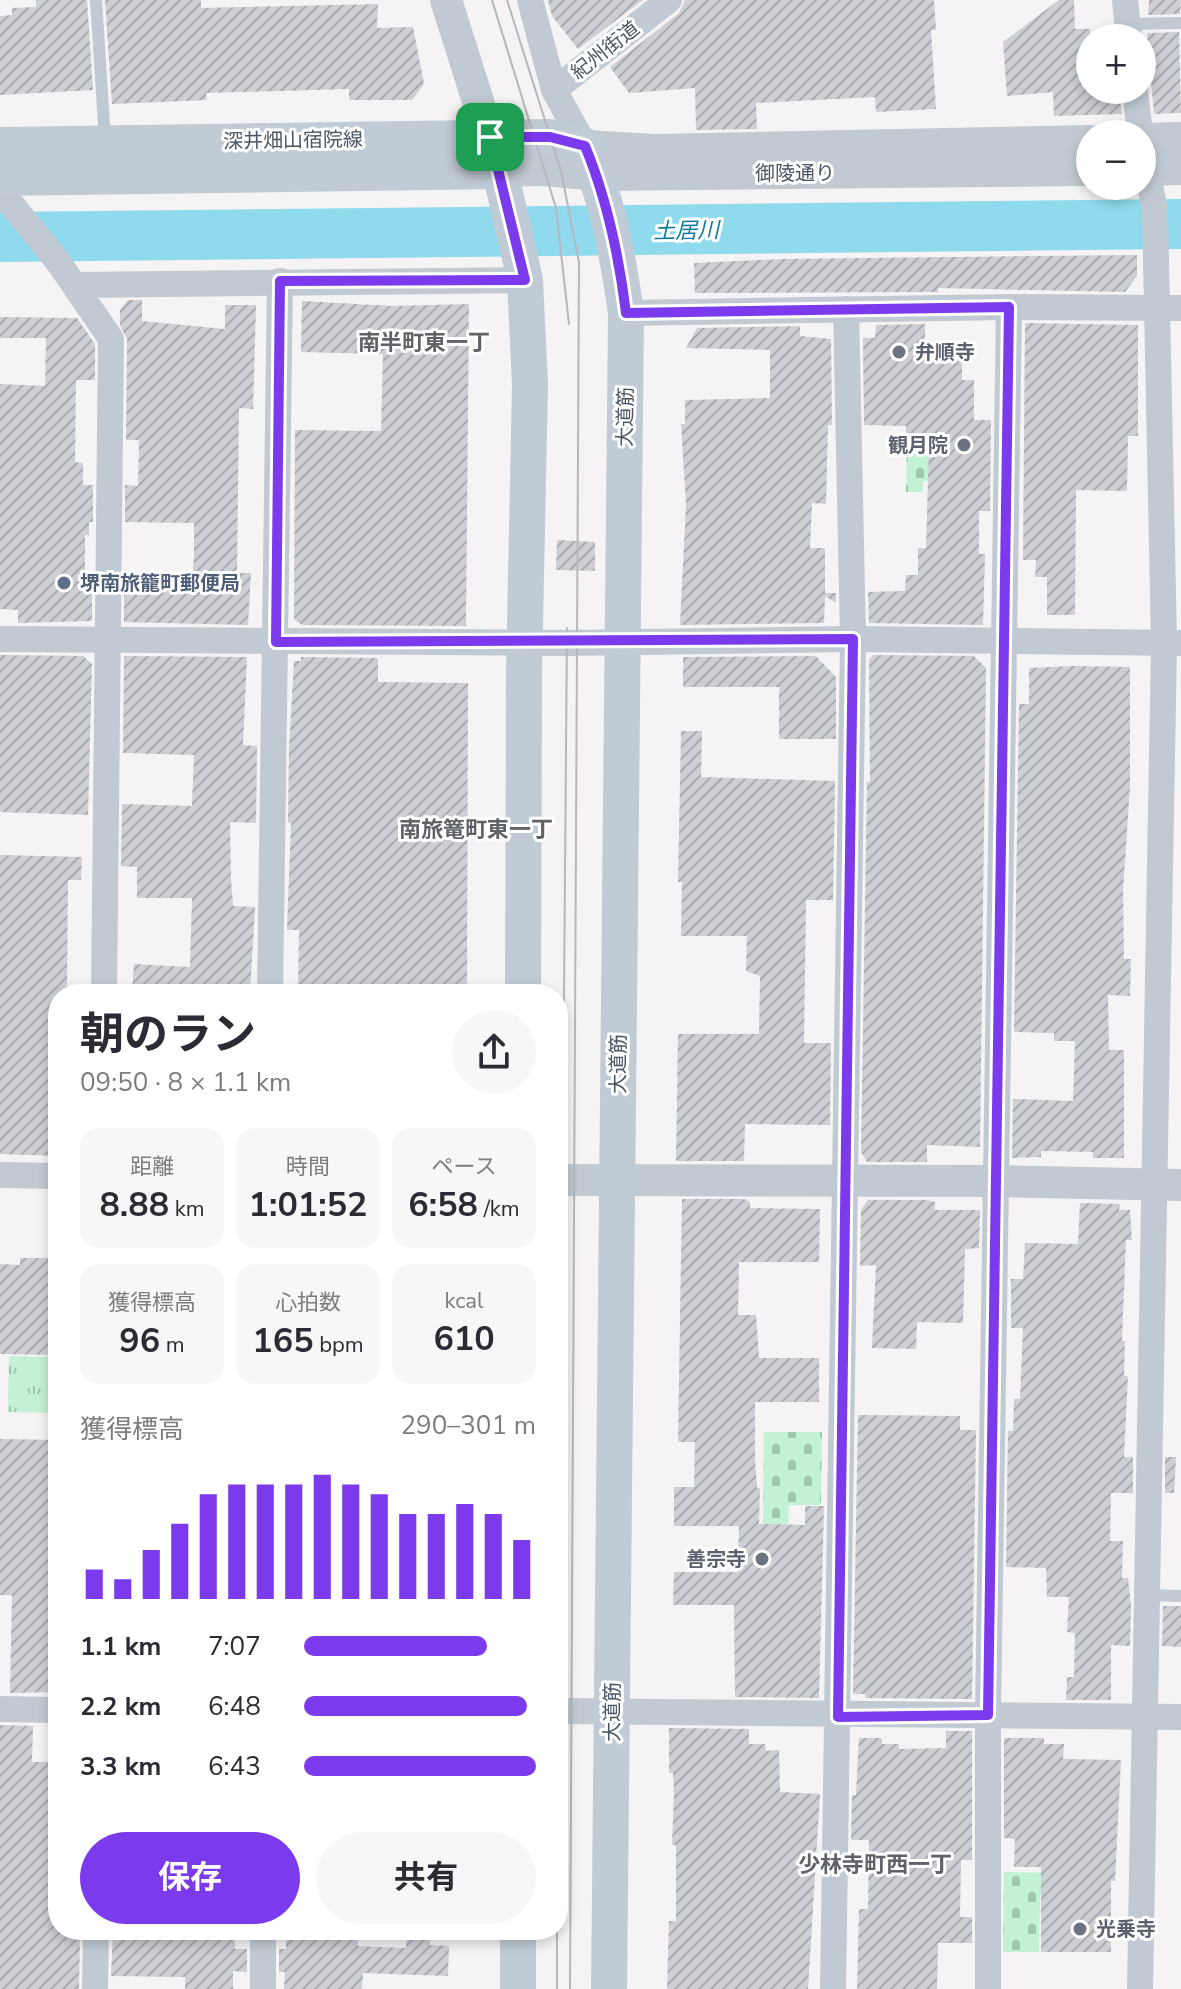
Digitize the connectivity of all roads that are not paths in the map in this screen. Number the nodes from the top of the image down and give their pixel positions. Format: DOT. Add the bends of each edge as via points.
graph roads {
  1 [pos="96,0"];
  2 [pos="446,0"];
  3 [pos="530,0"];
  4 [pos="669,0"];
  5 [pos="1127,21"];
  6 [pos="1181,23"];
  7 [pos="554,90"];
  8 [pos="490,137"];
  9 [pos="1181,138"];
  10 [pos="1076,141"];
  11 [pos="105,143"];
  12 [pos="0,145"];
  13 [pos="1156,147"];
  14 [pos="1156,158"];
  15 [pos="1181,169"];
  16 [pos="1076,170"];
  17 [pos="500,171"];
  18 [pos="596,176"];
  19 [pos="0,178"];
  20 [pos="0,190"];
  21 [pos="1153,200"];
  22 [pos="523,272"];
  23 [pos="280,281"];
  24 [pos="75,285"];
  25 [pos="1009,307"];
  26 [pos="1169,308"];
  27 [pos="846,309"];
  28 [pos="626,313"];
  29 [pos="0,639"];
  30 [pos="853,639"];
  31 [pos="106,640"];
  32 [pos="1004,640"];
  33 [pos="276,642"];
  34 [pos="524,642"];
  35 [pos="620,642"];
  36 [pos="1172,643"];
  37 [pos="104,984"];
  38 [pos="270,984"];
  39 [pos="523,984"];
  40 [pos="0,1175"];
  41 [pos="48,1176"];
  42 [pos="568,1180"];
  43 [pos="844,1180"];
  44 [pos="617,1181"];
  45 [pos="997,1181"];
  46 [pos="1166,1185"];
  47 [pos="1147,1595"];
  48 [pos="1181,1596"];
  49 [pos="0,1709"];
  50 [pos="48,1710"];
  51 [pos="568,1711"];
  52 [pos="612,1712"];
  53 [pos="988,1715"];
  54 [pos="838,1717"];
  55 [pos="1146,1717"];
  56 [pos="1181,1717"];
  57 [pos="96,1940"];
  58 [pos="263,1940"];
  59 [pos="518,1940"];
  60 [pos="95,1989"];
  61 [pos="263,1989"];
  62 [pos="518,1989"];
  63 [pos="609,1989"];
  64 [pos="833,1989"];
  65 [pos="988,1989"];
  66 [pos="1140,1989"];
  1 -- 11 [label="lane"];
  2 -- 8 [label="street"];
  3 -- 7 [label="street"];
  4 -- 7 [label="street, 紀州街道"];
  5 -- 6 [label="lane"];
  7 -- 18 [label="street, 紀州街道"];
  8 -- 11 [label="main road, 深井畑山宿院線"];
  8 -- 17 [label="street"];
  8 -- 18 [label="main road, 深井畑山宿院線" via="550,137"];
  9 -- 13 [label="street"];
  10 -- 18 [label="street, 御陵通り" via="655,150"];
  11 -- 12 [label="main road, 深井畑山宿院線"];
  14 -- 15 [label="street"];
  16 -- 18 [label="street, 御陵通り"];
  17 -- 18 [label="street, 御陵通り"];
  17 -- 19 [label="main road, 深井畑山宿院線"];
  17 -- 22 [label="main road"];
  18 -- 28 [label="main road, 大道筋" via="619,261"];
  20 -- 24 [label="street"];
  21 -- 26 [label="street" via="1156,257"];
  22 -- 23 [label="street"];
  22 -- 34 [label="main road" via="530,384"];
  23 -- 24 [label="street"];
  23 -- 33 [label="street"];
  24 -- 31 [label="street" via="111,339"];
  25 -- 26 [label="street"];
  25 -- 27 [label="street"];
  25 -- 32 [label="street"];
  26 -- 36 [label="street"];
  27 -- 28 [label="street"];
  27 -- 30 [label="street"];
  28 -- 35 [label="main road, 大道筋"];
  29 -- 31 [label="street"];
  30 -- 32 [label="street"];
  30 -- 35 [label="street"];
  30 -- 43 [label="street"];
  31 -- 33 [label="street"];
  31 -- 37 [label="street"];
  32 -- 36 [label="street"];
  32 -- 45 [label="street"];
  33 -- 34 [label="street"];
  33 -- 38 [label="street"];
  34 -- 35 [label="street"];
  34 -- 39 [label="main road"];
  35 -- 44 [label="main road, 大道筋"];
  36 -- 46 [label="street"];
  40 -- 41 [label="street"];
  42 -- 44 [label="street"];
  43 -- 44 [label="street"];
  43 -- 45 [label="street"];
  43 -- 54 [label="street"];
  44 -- 52 [label="main road, 大道筋"];
  45 -- 46 [label="street"];
  45 -- 53 [label="street"];
  46 -- 47 [label="street"];
  47 -- 48 [label="lane"];
  47 -- 55 [label="street"];
  49 -- 50 [label="street"];
  51 -- 52 [label="street"];
  52 -- 54 [label="street"];
  52 -- 63 [label="main road, 大道筋"];
  53 -- 54 [label="street"];
  53 -- 55 [label="street"];
  53 -- 65 [label="street"];
  54 -- 64 [label="street"];
  55 -- 56 [label="street"];
  55 -- 66 [label="street"];
  57 -- 60 [label="street"];
  58 -- 61 [label="street"];
  59 -- 62 [label="main road"];
}
